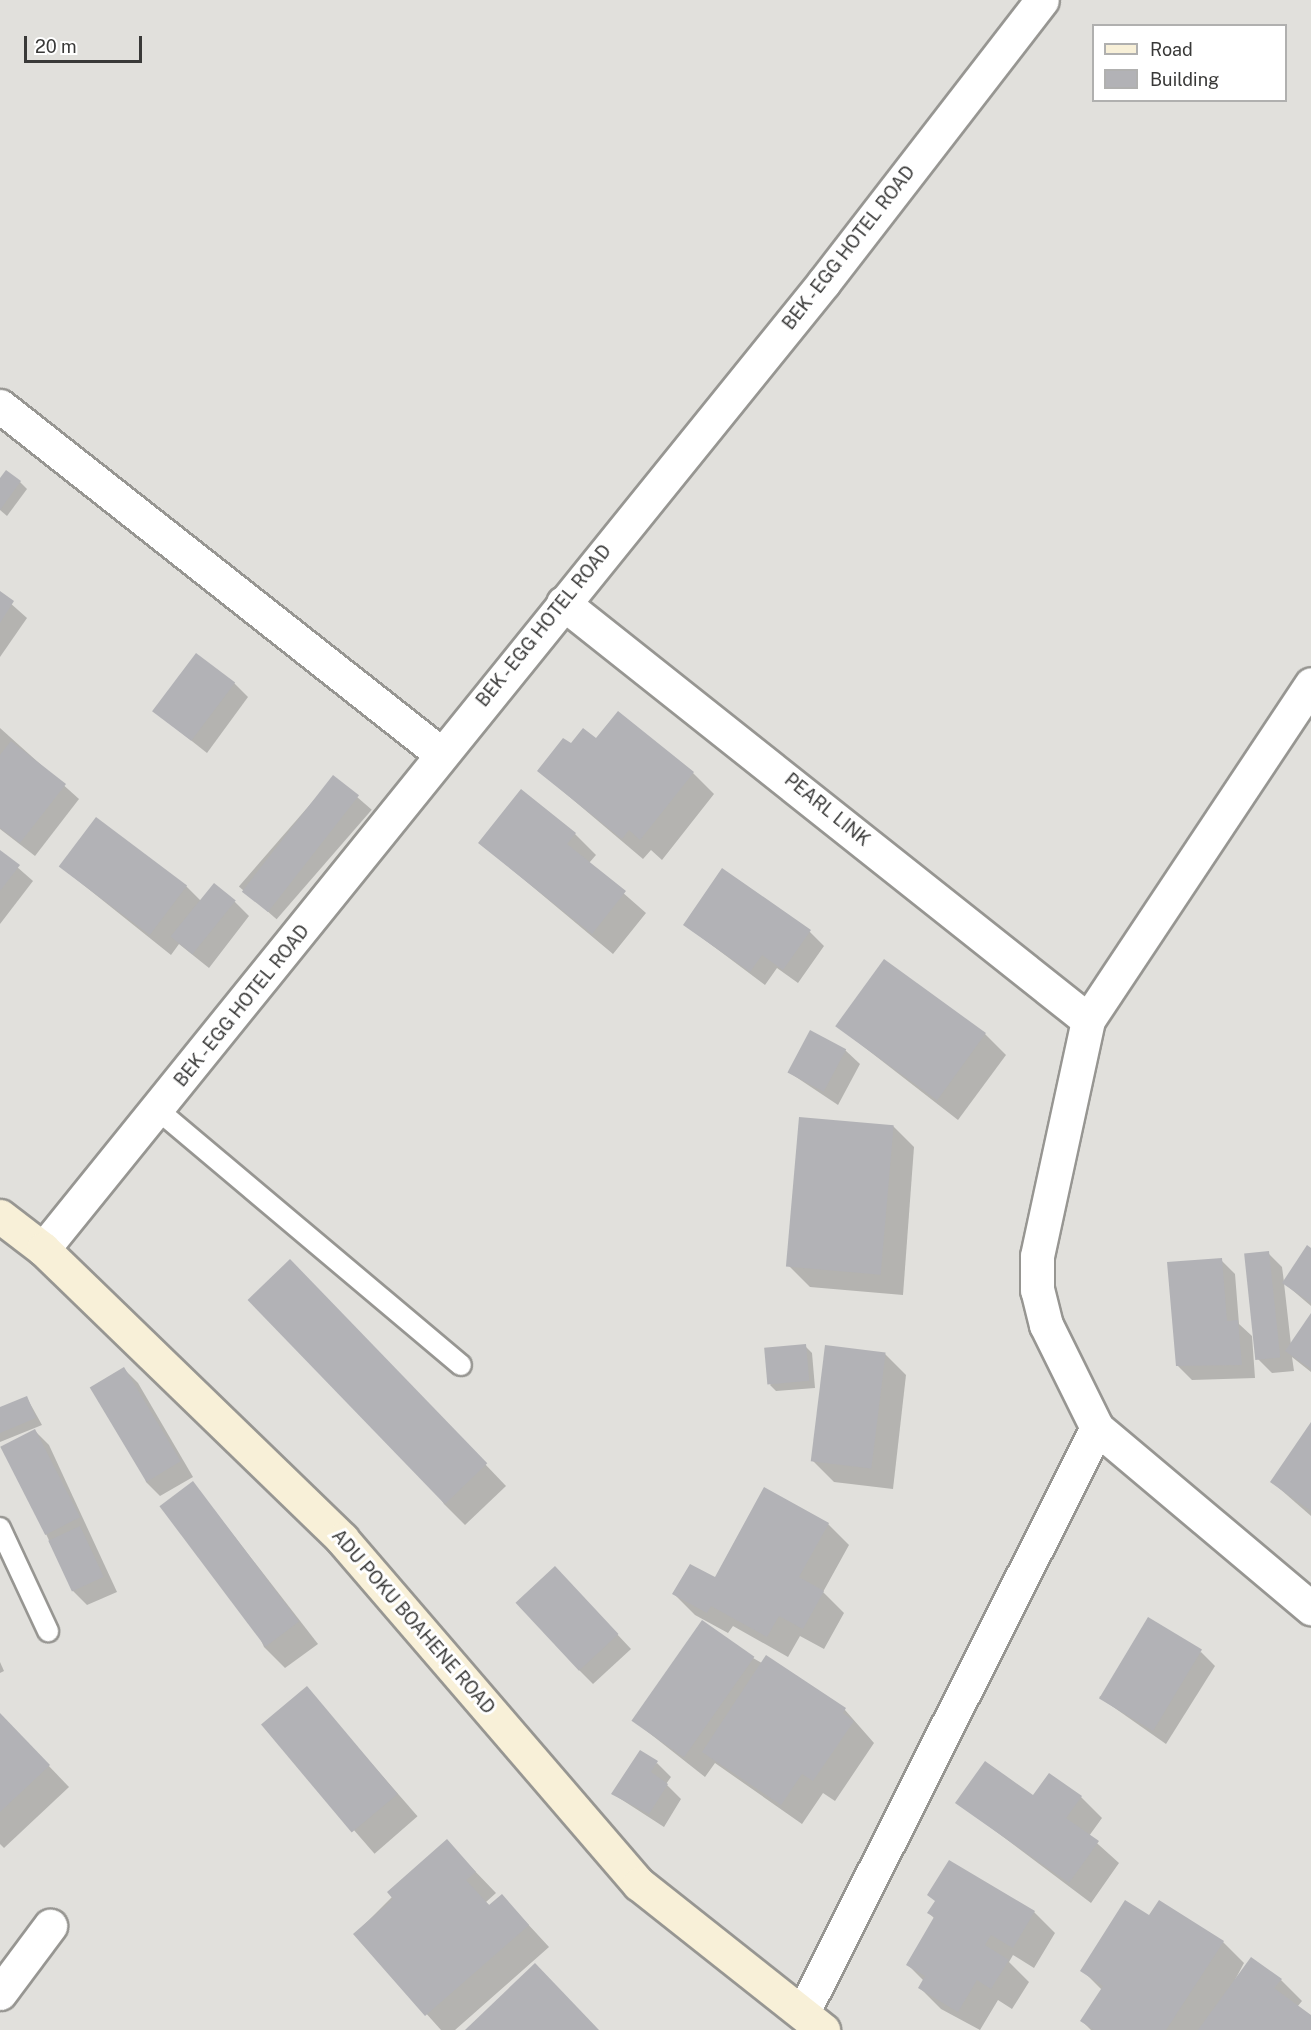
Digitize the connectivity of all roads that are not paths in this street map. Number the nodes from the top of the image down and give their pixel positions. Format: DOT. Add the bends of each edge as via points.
graph roads {
  1 [pos="1042,0"];
  2 [pos="0,406"];
  3 [pos="563,603"];
  4 [pos="1311,684"];
  5 [pos="440,753"];
  6 [pos="1088,1020"];
  7 [pos="158,1110"];
  8 [pos="0,1216"];
  9 [pos="43,1249"];
  10 [pos="461,1365"];
  11 [pos="1097,1428"];
  12 [pos="0,1528"];
  13 [pos="1311,1608"];
  14 [pos="48,1631"];
  15 [pos="50,1926"];
  16 [pos="0,1993"];
  17 [pos="813,2021"];
  1 -- 3 [label="street, BEK - EGG HOTEL ROAD" via="824,282"];
  2 -- 5 [label="street"];
  3 -- 5 [label="street, BEK - EGG HOTEL ROAD"];
  3 -- 6 [label="street, PEARL LINK"];
  4 -- 6 [label="street"];
  5 -- 7 [label="street, BEK - EGG HOTEL ROAD"];
  6 -- 11 [label="street" via="1037,1256 1037,1290 1046,1326"];
  7 -- 9 [label="street, BEK - EGG HOTEL ROAD"];
  7 -- 10 [label="lane"];
  8 -- 9 [label="street, ADU POKU BOAHENE ROAD"];
  9 -- 17 [label="street, ADU POKU BOAHENE ROAD" via="342,1539 639,1884"];
  11 -- 13 [label="street"];
  11 -- 17 [label="street"];
  12 -- 14 [label="lane"];
  15 -- 16 [label="street"];
}
